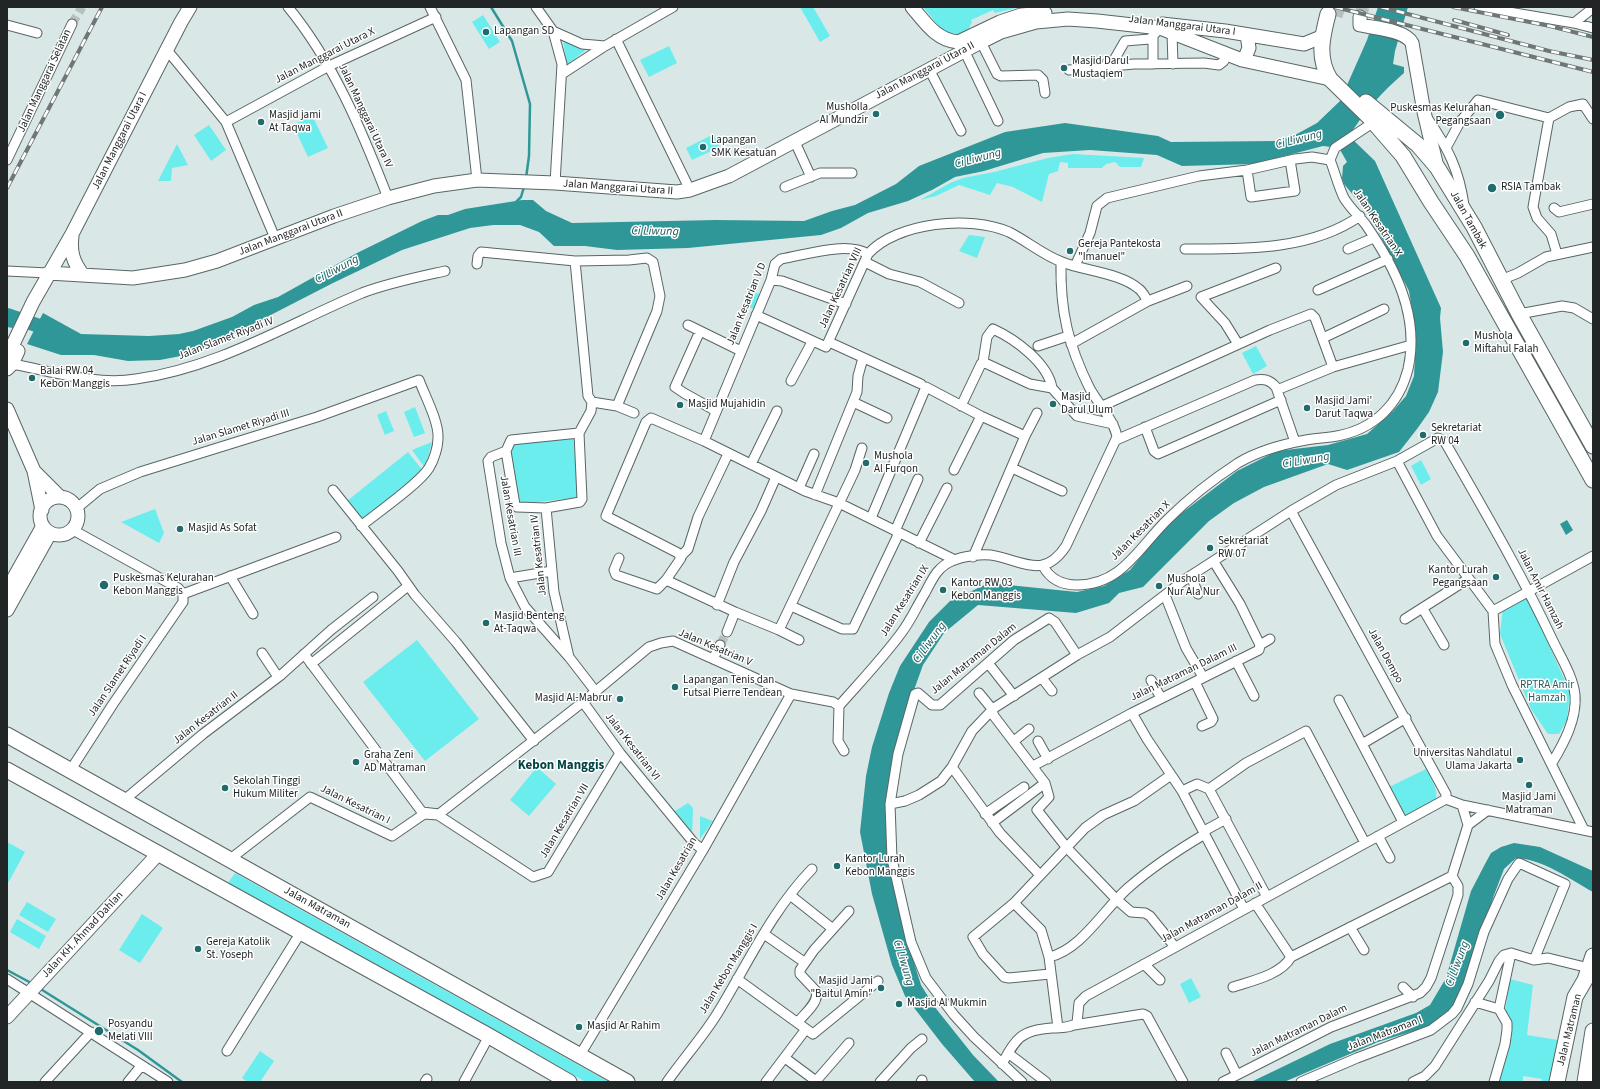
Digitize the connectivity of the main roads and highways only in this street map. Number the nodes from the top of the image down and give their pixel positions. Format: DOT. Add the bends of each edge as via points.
graph roads {
  1 [pos="1343,88"];
  2 [pos="1375,118"];
  3 [pos="1474,227"];
  4 [pos="1454,237"];
  5 [pos="1483,246"];
  6 [pos="1467,256"];
  7 [pos="1593,446"];
  8 [pos="1593,480"];
  9 [pos="7,736"];
  10 [pos="7,770"];
  11 [pos="1589,968"];
  12 [pos="1593,1031"];
  13 [pos="559,1079"];
  14 [pos="627,1082"];
  15 [pos="1557,1082"];
  16 [pos="1568,1082"];
  17 [pos="1585,1082"];
  1 -- 1 [label="main road, Jalan Tambak" via="1330,59 1332,15 1323,33 1321,55 1325,72"];
  1 -- 2 [label="main road, Jalan Tambak"];
  2 -- 3 [label="main road, Jalan Tambak" via="1418,145 1437,167"];
  2 -- 4 [label="main road, Jalan Tambak" via="1403,156"];
  3 -- 4 [label="main road" via="1468,234"];
  3 -- 5 [label="main road, Jalan Tambak"];
  4 -- 6 [label="main road, Jalan Tambak"];
  5 -- 6 [label="main road" via="1472,248"];
  5 -- 7 [label="main road, Jalan Tambak"];
  6 -- 8 [label="main road, Jalan Tambak"];
  9 -- 14 [label="main road, Jalan Matraman"];
  10 -- 13 [label="main road" via="490,1036"];
  11 -- 15 [label="main road, Jalan Matraman" via="1575,997"];
  11 -- 16 [label="main road"];
  12 -- 17 [label="main road"];
}
